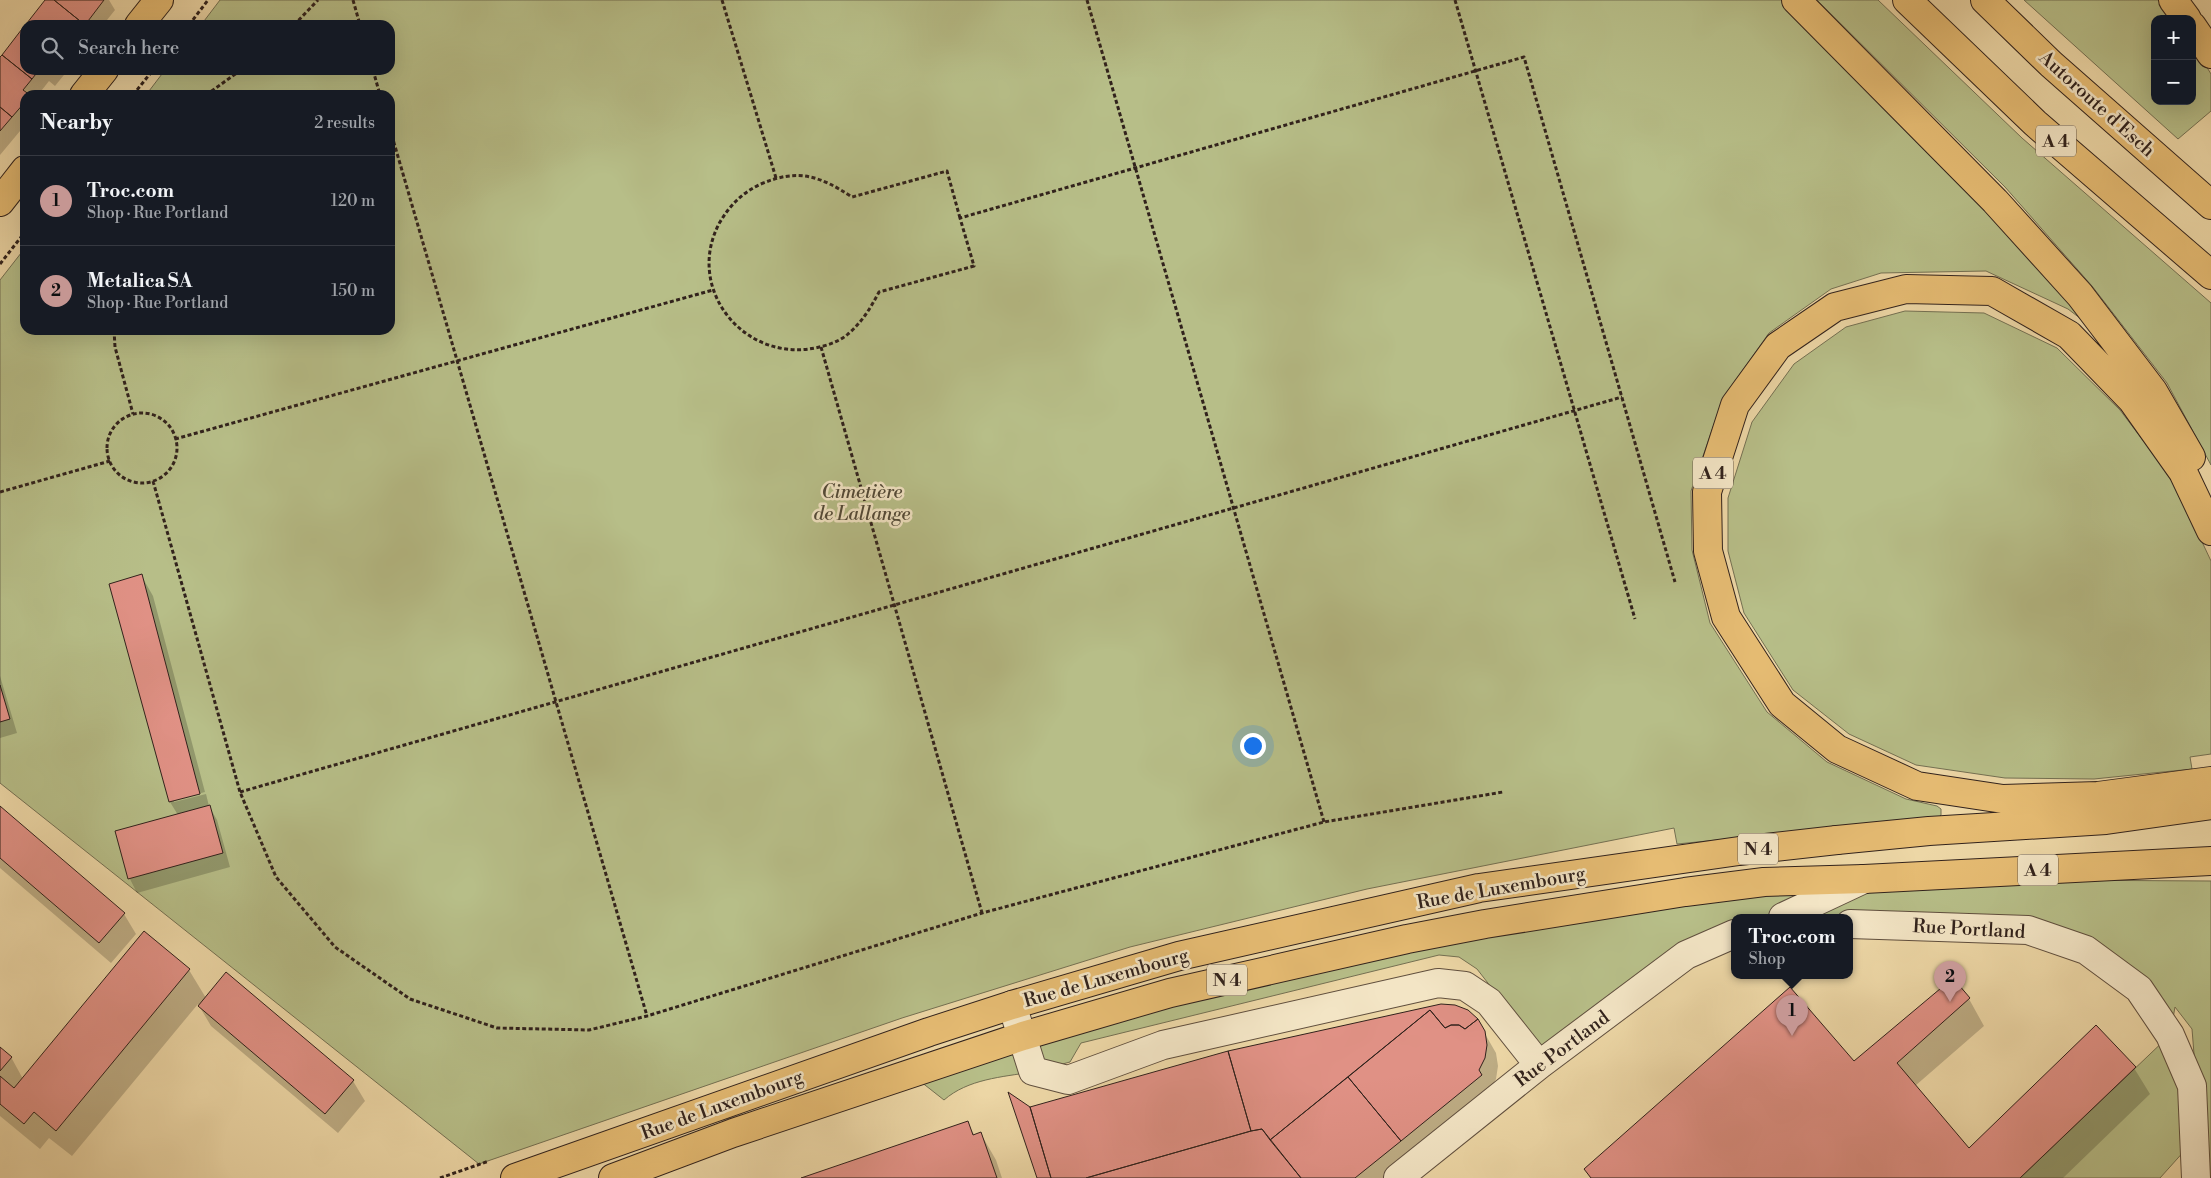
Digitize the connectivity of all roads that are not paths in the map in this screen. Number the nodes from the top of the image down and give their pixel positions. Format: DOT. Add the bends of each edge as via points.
graph roads {
  1 [pos="159,0"];
  2 [pos="1796,0"];
  3 [pos="1907,0"];
  4 [pos="1985,0"];
  5 [pos="2173,0"];
  6 [pos="2184,15"];
  7 [pos="143,20"];
  8 [pos="2196,32"];
  9 [pos="2211,54"];
  10 [pos="100,75"];
  11 [pos="88,90"];
  12 [pos="20,176"];
  13 [pos="0,202"];
  14 [pos="2211,205"];
  15 [pos="2211,276"];
  16 [pos="2211,491"];
  17 [pos="2211,530"];
  18 [pos="2211,781"];
  19 [pos="2211,805"];
  20 [pos="1680,860"];
  21 [pos="2211,861"];
  22 [pos="1864,879"];
  23 [pos="1789,914"];
  24 [pos="1853,924"];
  25 [pos="1731,935"];
  26 [pos="1407,939"];
  27 [pos="1012,1005"];
  28 [pos="1023,1036"];
  29 [pos="1539,1065"];
  30 [pos="515,1178"];
  31 [pos="613,1178"];
  32 [pos="1398,1178"];
  33 [pos="2196,1178"];
  1 -- 7 [label="main road"];
  2 -- 16 [label="main road" via="1995,200 2080,295 2153,391"];
  3 -- 15 [label="main road, A 4" via="2035,123"];
  4 -- 14 [label="main road, Autoroute d'Esch" via="2051,64"];
  5 -- 6 [label="main road"];
  8 -- 9 [label="main road"];
  10 -- 11 [label="main road"];
  12 -- 13 [label="main road"];
  17 -- 18 [label="main road, A 4" via="2183,472 2132,400 2069,335 1992,292 1897,291 1834,307 1778,346 1735,405 1707,492 1708,552 1726,617 1782,704 1837,749 1917,786 2003,799 2098,796"];
  19 -- 20 [label="main road, Rue de Luxembourg / N 4" via="2106,820 1929,831"];
  20 -- 26 [label="main road" via="1611,887 1485,908"];
  20 -- 27 [label="main road, Rue de Luxembourg / N 4" via="1479,888 1179,956"];
  21 -- 22 [label="main road, A 4"];
  22 -- 23 [label="street"];
  22 -- 26 [label="main road, Rue de Luxembourg / N 4" via="1764,882 1685,892"];
  24 -- 33 [label="street, Rue Portland" via="2028,930 2086,950 2139,990 2170,1035 2192,1086"];
  25 -- 29 [label="street, Rue Portland" via="1686,955"];
  26 -- 28 [label="main road, Rue de Luxembourg / N 4" via="1170,993"];
  27 -- 28 [label="street"];
  27 -- 30 [label="main road, Rue de Luxembourg / N 4"];
  28 -- 29 [label="street" via="1033,1071 1068,1080 1163,1045 1438,983 1465,986 1489,1002"];
  28 -- 31 [label="main road, Rue de Luxembourg / N 4" via="733,1133"];
  29 -- 32 [label="street, Rue Portland"];
}
